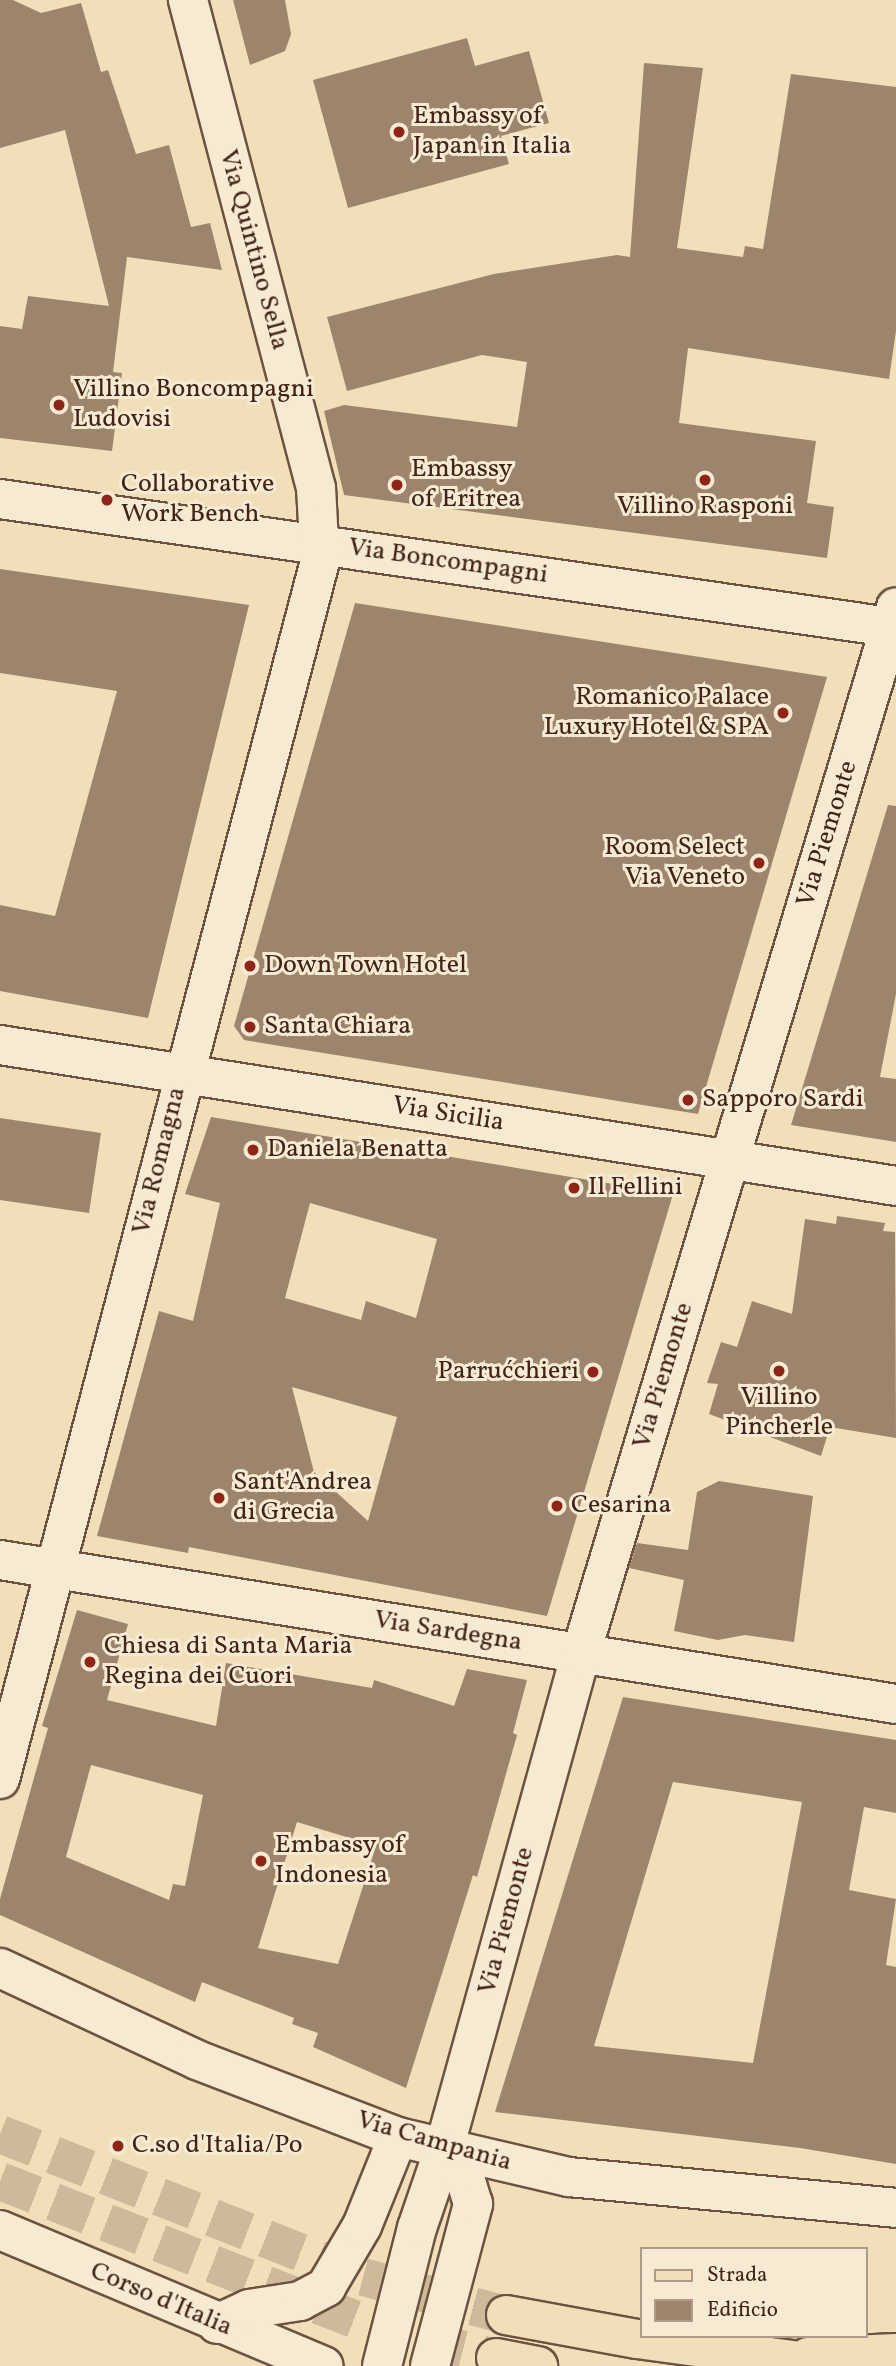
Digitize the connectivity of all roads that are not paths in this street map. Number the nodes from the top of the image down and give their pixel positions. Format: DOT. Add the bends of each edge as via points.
graph roads {
  1 [pos="188,0"];
  2 [pos="0,499"];
  3 [pos="320,543"];
  4 [pos="894,621"];
  5 [pos="0,1045"];
  6 [pos="183,1074"];
  7 [pos="730,1159"];
  8 [pos="896,1186"];
  9 [pos="0,1560"];
  10 [pos="54,1569"];
  11 [pos="581,1653"];
  12 [pos="896,1704"];
  13 [pos="0,1779"];
  14 [pos="0,1968"];
  15 [pos="398,2137"];
  16 [pos="444,2149"];
  17 [pos="896,2208"];
  18 [pos="0,2231"];
  19 [pos="506,2315"];
  20 [pos="217,2324"];
  21 [pos="896,2353"];
  22 [pos="496,2358"];
  23 [pos="785,2358"];
  24 [pos="324,2366"];
  25 [pos="382,2366"];
  26 [pos="430,2366"];
  27 [pos="538,2366"];
  28 [pos="837,2366"];
  1 -- 3 [label="street, Via Quintino Sella" via="316,488"];
  2 -- 3 [label="street, Via Boncompagni"];
  3 -- 4 [label="street, Via Boncompagni"];
  3 -- 6 [label="street, Via Romagna" via="318,577"];
  4 -- 7 [label="street, Via Piemonte"];
  5 -- 6 [label="street, Via Sicilia"];
  6 -- 7 [label="street, Via Sicilia"];
  6 -- 10 [label="street, Via Romagna"];
  7 -- 8 [label="street, Via Sicilia"];
  7 -- 11 [label="street, Via Piemonte"];
  9 -- 10 [label="street, Via Sardegna"];
  10 -- 11 [label="street, Via Sardegna"];
  10 -- 13 [label="street, Via Romagna"];
  11 -- 12 [label="street, Via Sardegna"];
  11 -- 16 [label="street, Via Piemonte"];
  14 -- 15 [label="street, Via Campania" via="197,2060"];
  15 -- 16 [label="street, Via Campania"];
  15 -- 20 [label="street" via="362,2226 326,2287 300,2301 249,2309"];
  16 -- 17 [label="street, Via Campania" via="569,2177"];
  16 -- 25 [label="street, Via Piemonte" via="417,2228"];
  16 -- 26 [label="street" via="463,2172 473,2204"];
  18 -- 20 [label="street, Corso d'Italia"];
  19 -- 23 [label="main road" via="637,2339"];
  20 -- 24 [label="street, Corso d'Italia"];
  21 -- 23 [label="main road"];
  22 -- 27 [label="main road"];
  23 -- 28 [label="main road"];
}
